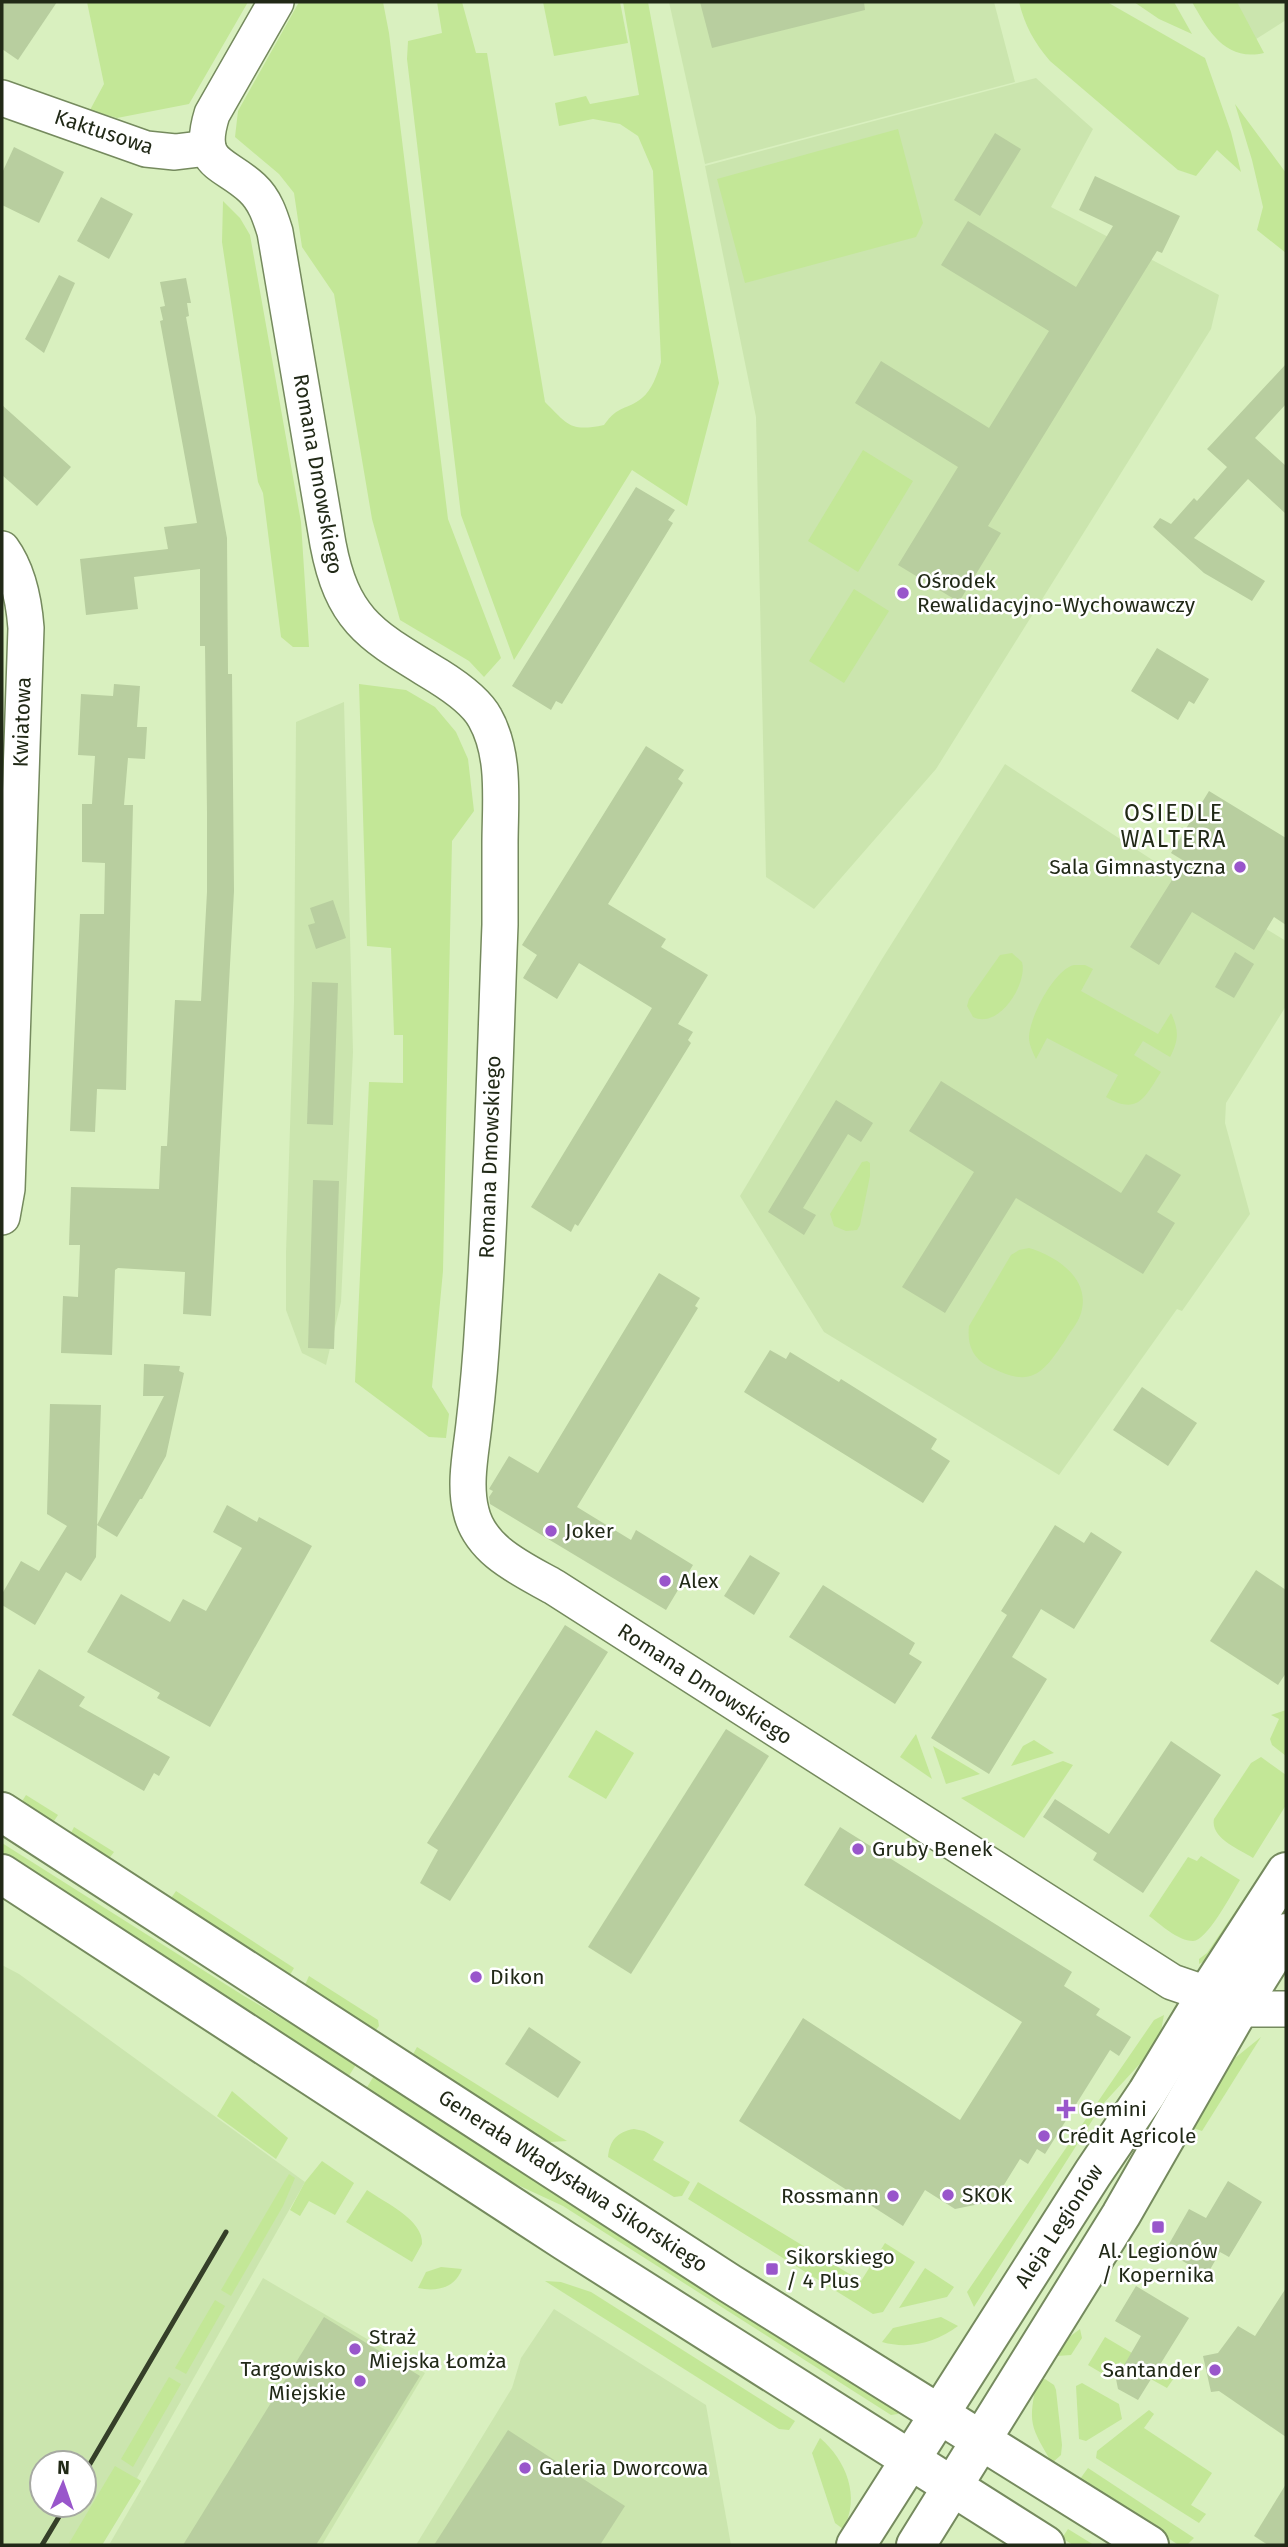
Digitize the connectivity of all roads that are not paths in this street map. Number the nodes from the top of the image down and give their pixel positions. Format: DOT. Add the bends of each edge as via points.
graph roads {
  1 [pos="276,2"];
  2 [pos="2,98"];
  3 [pos="208,148"];
  4 [pos="2,549"];
  5 [pos="5,1110"];
  6 [pos="2,1217"];
  7 [pos="2,1812"];
  8 [pos="1286,1872"];
  9 [pos="2,1874"];
  10 [pos="1286,1933"];
  11 [pos="1223,2001"];
  12 [pos="1286,2009"];
  13 [pos="939,2414"];
  14 [pos="982,2441"];
  15 [pos="910,2459"];
  16 [pos="953,2487"];
  17 [pos="856,2545"];
  18 [pos="916,2545"];
  19 [pos="1045,2545"];
  20 [pos="1149,2545"];
  1 -- 3 [label="street" via="212,114"];
  2 -- 3 [label="street, Kaktusowa" via="146,149"];
  3 -- 11 [label="street, Romana Dmowskiego" via="216,163 253,188 269,210 340,591 365,626 467,699 484,716 495,744 500,776 500,921 484,1304 469,1470 471,1511 480,1532 506,1560 1172,1982"];
  4 -- 5 [label="street, Kwiatowa" via="20,589 26,628"];
  5 -- 6 [label="street, Kwiatowa" via="7,1189"];
  7 -- 13 [label="main road, Generała Władysława Sikorskiego"];
  8 -- 11 [label="main road, Aleja Legionów"];
  9 -- 15 [label="main road" via="565,2241"];
  10 -- 11 [label="main road, Aleja Legionów"];
  11 -- 12 [label="street, Romana Dmowskiego"];
  11 -- 13 [label="main road, Aleja Legionów" via="1147,2093"];
  11 -- 14 [label="main road, Aleja Legionów" via="1114,2227"];
  13 -- 14 [label="main road, Generała Władysława Sikorskiego"];
  13 -- 15 [label="main road, Aleja Legionów"];
  14 -- 16 [label="main road, Aleja Legionów"];
  14 -- 20 [label="main road, Generała Władysława Sikorskiego"];
  15 -- 16 [label="main road"];
  15 -- 17 [label="main road, Aleja Legionów"];
  16 -- 18 [label="main road, Aleja Legionów"];
  16 -- 19 [label="main road"];
}
